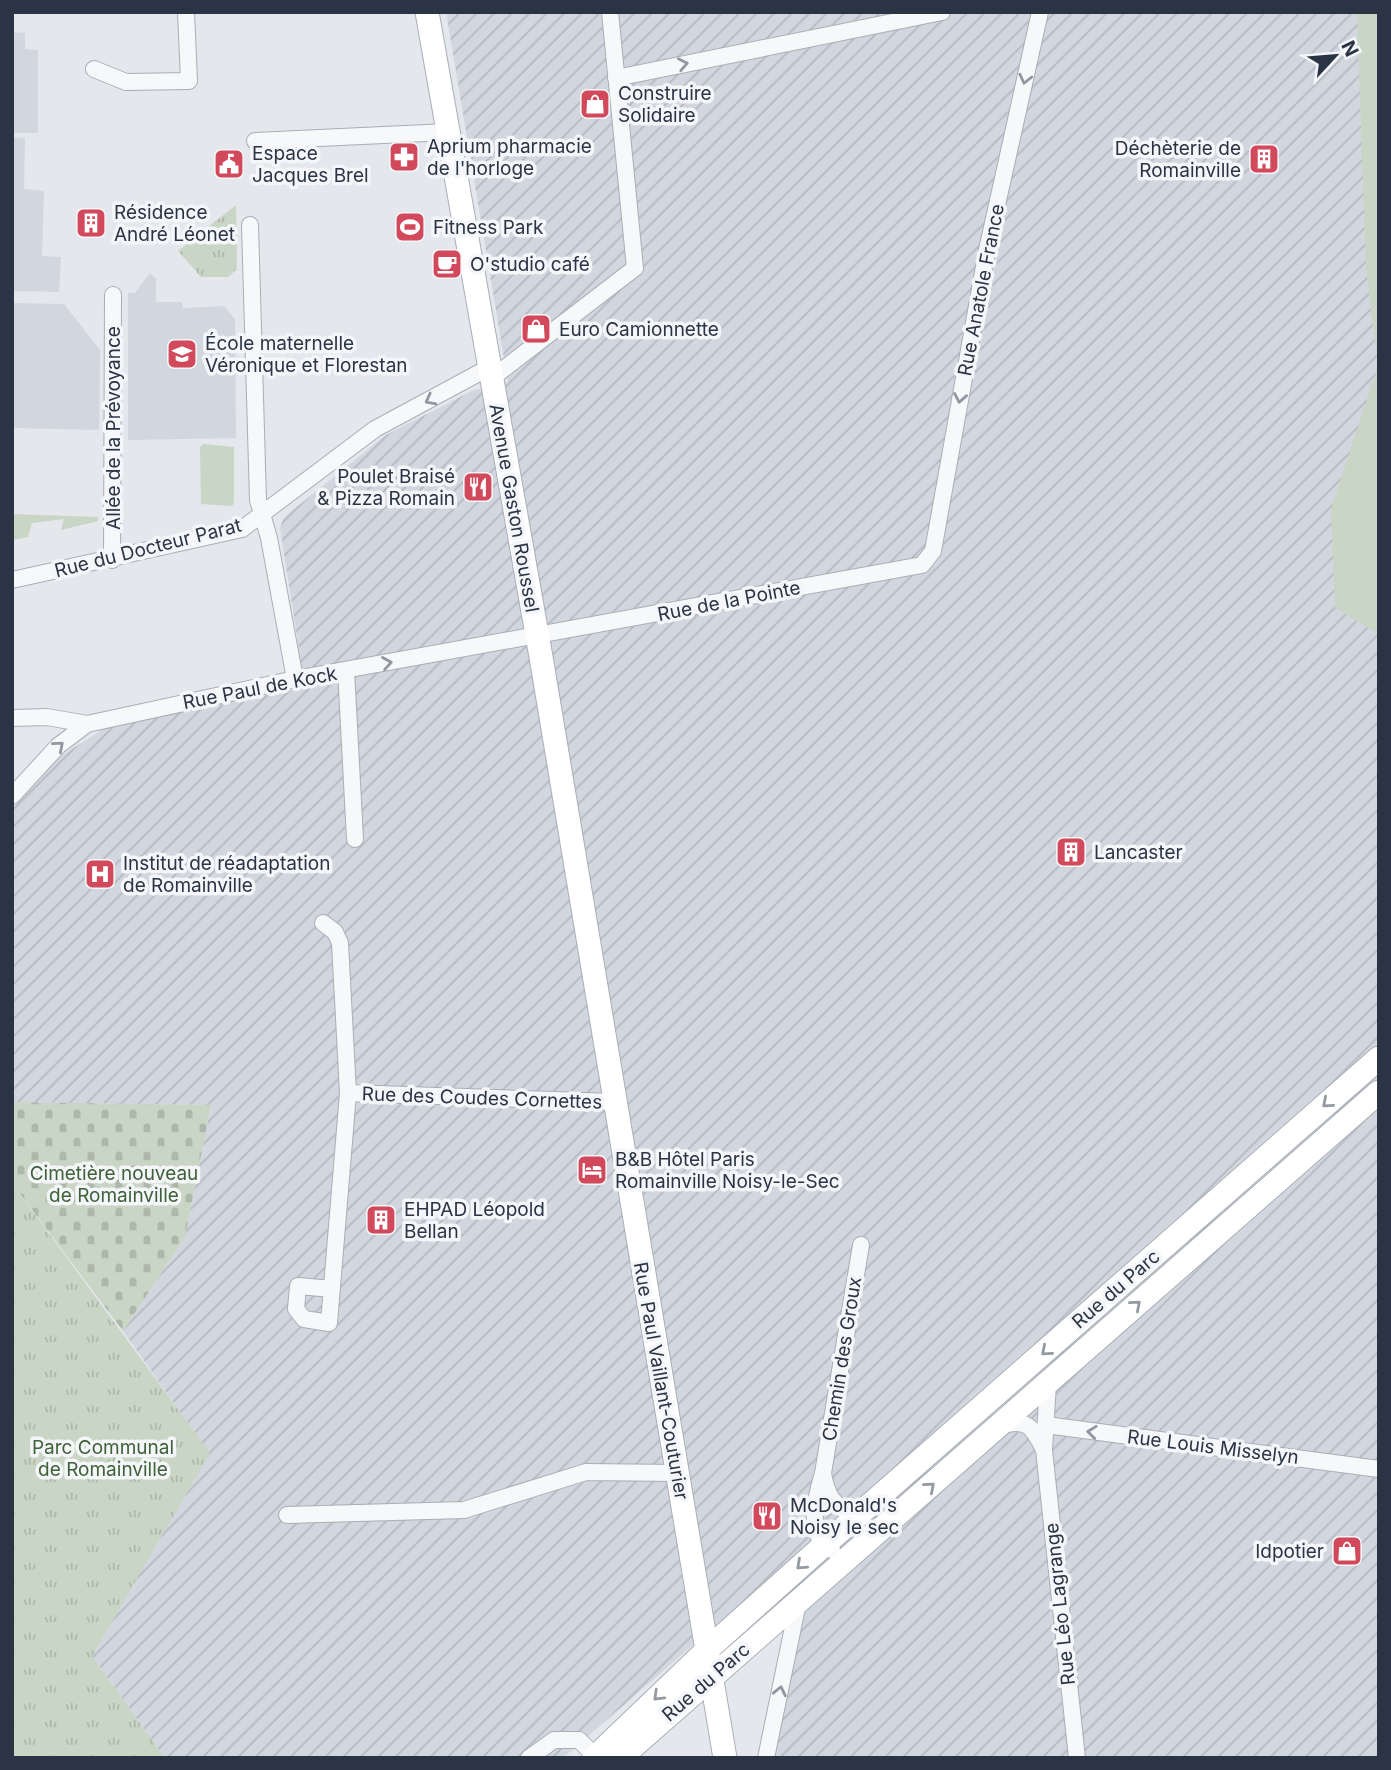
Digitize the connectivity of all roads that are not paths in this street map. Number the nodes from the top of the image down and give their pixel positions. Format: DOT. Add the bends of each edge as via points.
graph roads {
  1 [pos="186,12"];
  2 [pos="427,12"];
  3 [pos="610,12"];
  4 [pos="942,12"];
  5 [pos="1040,12"];
  6 [pos="94,69"];
  7 [pos="616,78"];
  8 [pos="448,132"];
  9 [pos="255,141"];
  10 [pos="250,225"];
  11 [pos="113,295"];
  12 [pos="491,373"];
  13 [pos="263,516"];
  14 [pos="112,560"];
  15 [pos="922,565"];
  16 [pos="12,580"];
  17 [pos="536,637"];
  18 [pos="346,670"];
  19 [pos="295,678"];
  20 [pos="12,719"];
  21 [pos="87,724"];
  22 [pos="12,796"];
  23 [pos="355,839"];
  24 [pos="323,923"];
  25 [pos="599,1004"];
  26 [pos="1379,1058"];
  27 [pos="348,1093"];
  28 [pos="1379,1093"];
  29 [pos="615,1102"];
  30 [pos="860,1245"];
  31 [pos="332,1289"];
  32 [pos="1048,1383"];
  33 [pos="1046,1425"];
  34 [pos="998,1427"];
  35 [pos="1044,1450"];
  36 [pos="1379,1469"];
  37 [pos="677,1473"];
  38 [pos="823,1473"];
  39 [pos="845,1513"];
  40 [pos="286,1515"];
  41 [pos="815,1518"];
  42 [pos="823,1546"];
  43 [pos="857,1552"];
  44 [pos="799,1603"];
  45 [pos="708,1649"];
  46 [pos="712,1676"];
  47 [pos="595,1757"];
  48 [pos="529,1758"];
  49 [pos="620,1758"];
  50 [pos="725,1758"];
  51 [pos="766,1758"];
  52 [pos="1077,1758"];
  1 -- 6 [label="street" via="189,81 126,82"];
  2 -- 8 [label="main road, Avenue Gaston Roussel"];
  3 -- 7 [label="street"];
  7 -- 4 [label="street, one-way"];
  5 -- 15 [label="street, Rue Anatole France, one-way" via="987,250 933,551"];
  7 -- 12 [label="street, Rue du Docteur Parat" via="639,252 635,268"];
  8 -- 9 [label="street"];
  8 -- 12 [label="main road, Avenue Gaston Roussel"];
  10 -- 13 [label="street" via="258,500"];
  11 -- 14 [label="street, Allée de la Prévoyance"];
  12 -- 13 [label="street, Rue du Docteur Parat, one-way" via="375,429"];
  12 -- 17 [label="main road, Avenue Gaston Roussel"];
  13 -- 14 [label="street, Rue du Docteur Parat" via="242,529"];
  13 -- 19 [label="street"];
  14 -- 16 [label="street, Rue du Docteur Parat"];
  15 -- 17 [label="street, Rue de la Pointe"];
  18 -- 17 [label="street, Rue Paul de Kock, one-way"];
  17 -- 25 [label="main road, Avenue Gaston Roussel"];
  18 -- 19 [label="street, Rue Paul de Kock"];
  18 -- 23 [label="street"];
  19 -- 21 [label="street, Rue Paul de Kock"];
  20 -- 21 [label="street" via="47,717"];
  22 -- 21 [label="street, Rue Paul de Kock, one-way" via="58,746"];
  24 -- 27 [label="street, Rue des Coudes Cornettes" via="340,943"];
  25 -- 29 [label="main road, Rue Paul Vaillant-Couturier"];
  26 -- 39 [label="main road, Rue du Parc, one-way"];
  27 -- 29 [label="street, Rue des Coudes Cornettes"];
  27 -- 31 [label="street, Rue des Coudes Cornettes"];
  32 -- 28 [label="main road, Rue du Parc, one-way"];
  29 -- 37 [label="main road, Rue Paul Vaillant-Couturier"];
  30 -- 38 [label="street, Chemin des Groux"];
  32 -- 33 [label="street, Rue Léo Lagrange"];
  32 -- 34 [label="main road, Rue du Parc"];
  33 -- 35 [label="street, Rue Léo Lagrange"];
  36 -- 33 [label="street, Rue Louis Misselyn, one-way"];
  34 -- 35 [label="street" via="1016,1421 1026,1424"];
  43 -- 34 [label="main road, Rue du Parc, one-way"];
  35 -- 52 [label="street, Rue Léo Lagrange"];
  37 -- 40 [label="street" via="586,1472 464,1510"];
  37 -- 45 [label="main road, Rue Paul Vaillant-Couturier"];
  38 -- 39 [label="street" via="825,1489"];
  38 -- 41 [label="street, Chemin des Groux"];
  39 -- 41 [label="street" via="821,1509"];
  39 -- 42 [label="main road, Rue du Parc"];
  39 -- 43 [label="street" via="859,1536"];
  41 -- 42 [label="street, Chemin des Groux"];
  42 -- 43 [label="street" via="841,1555"];
  42 -- 45 [label="main road, Rue du Parc, one-way"];
  43 -- 44 [label="main road, Rue du Parc"];
  44 -- 46 [label="main road, Rue du Parc"];
  51 -- 44 [label="street, one-way"];
  45 -- 46 [label="main road, Rue Paul Vaillant-Couturier"];
  45 -- 47 [label="main road, Rue du Parc, one-way"];
  46 -- 49 [label="main road, Rue du Parc"];
  46 -- 50 [label="main road, Rue Paul Vaillant-Couturier"];
  47 -- 48 [label="street" via="579,1740 554,1740"];
}
